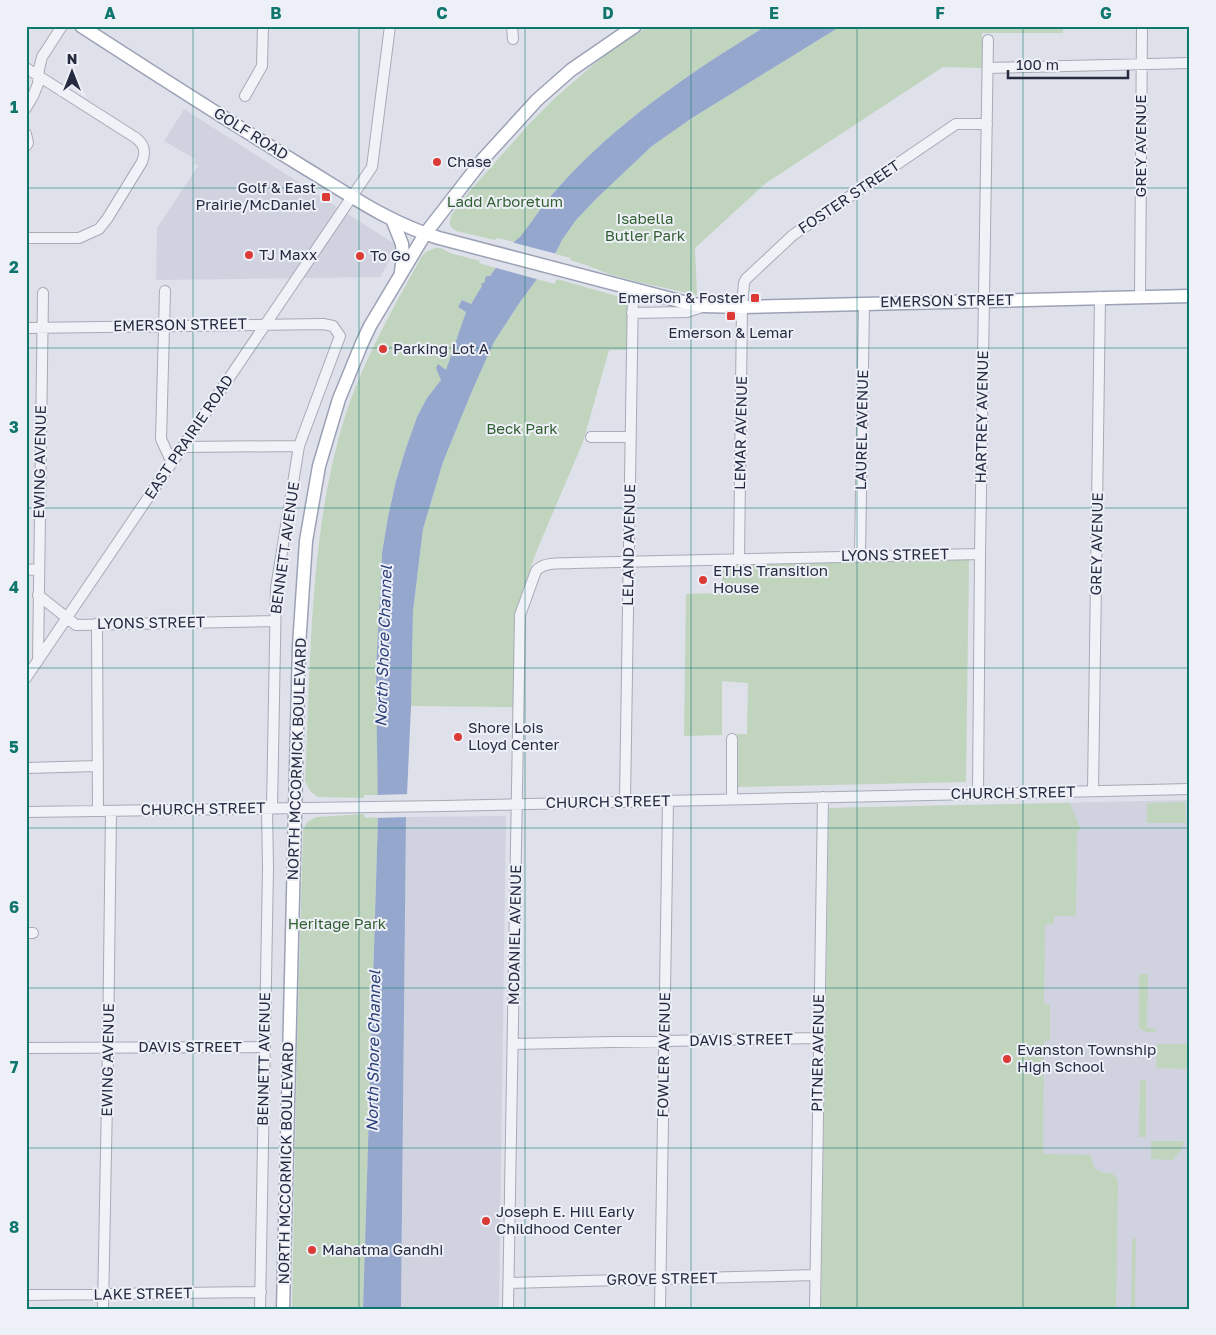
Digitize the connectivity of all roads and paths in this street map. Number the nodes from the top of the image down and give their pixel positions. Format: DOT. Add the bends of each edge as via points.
graph roads {
  1 [pos="62,26"];
  2 [pos="81,26"];
  3 [pos="263,26"];
  4 [pos="390,26"];
  5 [pos="512,26"];
  6 [pos="635,26"];
  7 [pos="1142,26"];
  8 [pos="513,39"];
  9 [pos="988,40"];
  10 [pos="1190,64"];
  11 [pos="1142,65"];
  12 [pos="26,68"];
  13 [pos="988,68"];
  14 [pos="39,77"];
  15 [pos="245,96"];
  16 [pos="26,108"];
  17 [pos="987,124"];
  18 [pos="26,134"];
  19 [pos="26,146"];
  20 [pos="352,196"];
  21 [pos="392,219"];
  22 [pos="425,234"];
  23 [pos="26,238"];
  24 [pos="400,276"];
  25 [pos="633,289"];
  26 [pos="165,291"];
  27 [pos="43,292"];
  28 [pos="1140,296"];
  29 [pos="1190,296"];
  30 [pos="1100,297"];
  31 [pos="984,300"];
  32 [pos="864,304"];
  33 [pos="705,306"];
  34 [pos="742,307"];
  35 [pos="632,313"];
  36 [pos="266,324"];
  37 [pos="163,326"];
  38 [pos="334,326"];
  39 [pos="26,328"];
  40 [pos="43,328"];
  41 [pos="591,437"];
  42 [pos="631,437"];
  43 [pos="183,446"];
  44 [pos="299,446"];
  45 [pos="172,463"];
  46 [pos="980,554"];
  47 [pos="860,556"];
  48 [pos="739,559"];
  49 [pos="629,561"];
  50 [pos="542,566"];
  51 [pos="26,570"];
  52 [pos="39,570"];
  53 [pos="38,595"];
  54 [pos="67,618"];
  55 [pos="275,621"];
  56 [pos="97,624"];
  57 [pos="38,661"];
  58 [pos="26,678"];
  59 [pos="732,739"];
  60 [pos="98,766"];
  61 [pos="26,768"];
  62 [pos="1190,789"];
  63 [pos="1093,791"];
  64 [pos="978,794"];
  65 [pos="823,797"];
  66 [pos="732,799"];
  67 [pos="668,801"];
  68 [pos="625,802"];
  69 [pos="517,804"];
  70 [pos="270,808"];
  71 [pos="295,808"];
  72 [pos="98,811"];
  73 [pos="111,811"];
  74 [pos="26,812"];
  75 [pos="818,1038"];
  76 [pos="665,1042"];
  77 [pos="513,1044"];
  78 [pos="108,1047"];
  79 [pos="265,1047"];
  80 [pos="26,1048"];
  81 [pos="815,1275"];
  82 [pos="661,1279"];
  83 [pos="509,1283"];
  84 [pos="261,1292"];
  85 [pos="103,1294"];
  86 [pos="26,1295"];
  87 [pos="103,1309"];
  88 [pos="260,1309"];
  89 [pos="283,1309"];
  90 [pos="508,1309"];
  91 [pos="660,1309"];
  92 [pos="815,1309"];
  1 -- 14 [label="street" via="42,57"];
  2 -- 20 [label="main road, GOLF ROAD"];
  3 -- 15 [label="street" via="262,66"];
  4 -- 20 [label="street" via="372,167"];
  5 -- 8 [label="street"];
  6 -- 22 [label="main road, NORTH MCCORMICK BOULEVARD" via="570,70 537,100 484,158"];
  7 -- 11 [label="street, GREY AVENUE"];
  9 -- 13 [label="street, HARTREY AVENUE"];
  10 -- 11 [label="street"];
  11 -- 13 [label="street"];
  11 -- 28 [label="street, GREY AVENUE"];
  12 -- 14 [label="street"];
  13 -- 17 [label="street, HARTREY AVENUE"];
  14 -- 16 [label="street"];
  14 -- 23 [label="street" via="136,138 145,153 99,229 79,238"];
  17 -- 31 [label="street, HARTREY AVENUE"];
  17 -- 34 [label="street, FOSTER STREET" via="956,124 793,235 746,279"];
  18 -- 19 [label="street"];
  20 -- 21 [label="main road, GOLF ROAD"];
  20 -- 36 [label="street, EAST PRAIRIE ROAD"];
  21 -- 22 [label="main road, GOLF ROAD"];
  21 -- 24 [label="main road" via="402,244"];
  22 -- 24 [label="main road, NORTH MCCORMICK BOULEVARD"];
  22 -- 25 [label="main road, EMERSON STREET"];
  24 -- 71 [label="main road, NORTH MCCORMICK BOULEVARD" via="370,326 349,373 319,466 306,541 299,646"];
  25 -- 33 [label="main road, EMERSON STREET"];
  25 -- 35 [label="street, LELAND AVENUE"];
  26 -- 37 [label="street"];
  27 -- 40 [label="street, EWING AVENUE"];
  28 -- 29 [label="main road, EMERSON STREET"];
  28 -- 30 [label="main road, EMERSON STREET"];
  30 -- 31 [label="main road, EMERSON STREET"];
  30 -- 63 [label="street, GREY AVENUE"];
  31 -- 32 [label="main road, EMERSON STREET"];
  31 -- 46 [label="street, HARTREY AVENUE"];
  32 -- 34 [label="main road, EMERSON STREET"];
  32 -- 47 [label="street, LAUREL AVENUE"];
  33 -- 34 [label="main road, EMERSON STREET"];
  33 -- 35 [label="street, EMERSON STREET" via="688,312"];
  34 -- 48 [label="street, LEMAR AVENUE"];
  35 -- 42 [label="street, LELAND AVENUE"];
  36 -- 37 [label="street, EMERSON STREET"];
  36 -- 38 [label="street, EMERSON STREET"];
  36 -- 43 [label="street, EAST PRAIRIE ROAD"];
  37 -- 40 [label="street, EMERSON STREET"];
  37 -- 45 [label="street" via="160,439"];
  38 -- 44 [label="street, BENNETT AVENUE" via="340,336"];
  39 -- 40 [label="street, EMERSON STREET"];
  40 -- 52 [label="street, EWING AVENUE"];
  41 -- 42 [label="street"];
  42 -- 49 [label="street, LELAND AVENUE"];
  43 -- 44 [label="street"];
  43 -- 45 [label="street, EAST PRAIRIE ROAD"];
  44 -- 55 [label="street, BENNETT AVENUE" via="276,588"];
  45 -- 54 [label="street, EAST PRAIRIE ROAD"];
  46 -- 47 [label="street, LYONS STREET"];
  46 -- 64 [label="street, HARTREY AVENUE"];
  47 -- 48 [label="street, LYONS STREET"];
  48 -- 49 [label="street, LYONS STREET"];
  49 -- 50 [label="street, LYONS STREET"];
  49 -- 68 [label="street, LELAND AVENUE"];
  50 -- 69 [label="street, MCDANIEL AVENUE" via="536,570 520,615"];
  51 -- 52 [label="street"];
  52 -- 53 [label="street, EWING AVENUE"];
  53 -- 54 [label="street, LYONS STREET"];
  53 -- 57 [label="street, EWING AVENUE"];
  54 -- 56 [label="street, LYONS STREET" via="76,625"];
  54 -- 57 [label="street, EAST PRAIRIE ROAD"];
  55 -- 56 [label="street, LYONS STREET"];
  55 -- 70 [label="street, BENNETT AVENUE"];
  56 -- 60 [label="street"];
  57 -- 58 [label="street, EAST PRAIRIE ROAD"];
  59 -- 66 [label="street"];
  60 -- 61 [label="street"];
  60 -- 72 [label="street"];
  62 -- 63 [label="street, CHURCH STREET"];
  63 -- 64 [label="street, CHURCH STREET"];
  64 -- 65 [label="street, CHURCH STREET"];
  65 -- 66 [label="street, CHURCH STREET"];
  65 -- 75 [label="street, PITNER AVENUE"];
  66 -- 67 [label="street, CHURCH STREET"];
  67 -- 68 [label="street, CHURCH STREET"];
  67 -- 76 [label="street, FOWLER AVENUE"];
  68 -- 69 [label="street, CHURCH STREET"];
  69 -- 71 [label="street, CHURCH STREET"];
  69 -- 77 [label="street, MCDANIEL AVENUE"];
  70 -- 71 [label="street, CHURCH STREET"];
  70 -- 73 [label="street, CHURCH STREET"];
  70 -- 79 [label="street, BENNETT AVENUE"];
  71 -- 89 [label="main road, NORTH MCCORMICK BOULEVARD"];
  72 -- 73 [label="street, CHURCH STREET"];
  72 -- 74 [label="street, CHURCH STREET"];
  73 -- 78 [label="street, EWING AVENUE"];
  75 -- 76 [label="street, DAVIS STREET"];
  75 -- 81 [label="street, PITNER AVENUE"];
  76 -- 77 [label="street, DAVIS STREET"];
  76 -- 82 [label="street, FOWLER AVENUE"];
  77 -- 83 [label="street, MCDANIEL AVENUE"];
  78 -- 79 [label="street, DAVIS STREET"];
  78 -- 80 [label="street, DAVIS STREET"];
  78 -- 85 [label="street, EWING AVENUE"];
  79 -- 84 [label="street, BENNETT AVENUE"];
  81 -- 82 [label="street, GROVE STREET"];
  81 -- 92 [label="street, PITNER AVENUE"];
  82 -- 83 [label="street, GROVE STREET"];
  82 -- 91 [label="street, FOWLER AVENUE"];
  83 -- 90 [label="street, MCDANIEL AVENUE"];
  84 -- 85 [label="street, LAKE STREET"];
  84 -- 88 [label="street, BENNETT AVENUE"];
  85 -- 86 [label="street, LAKE STREET"];
  85 -- 87 [label="street, EWING AVENUE"];
}
